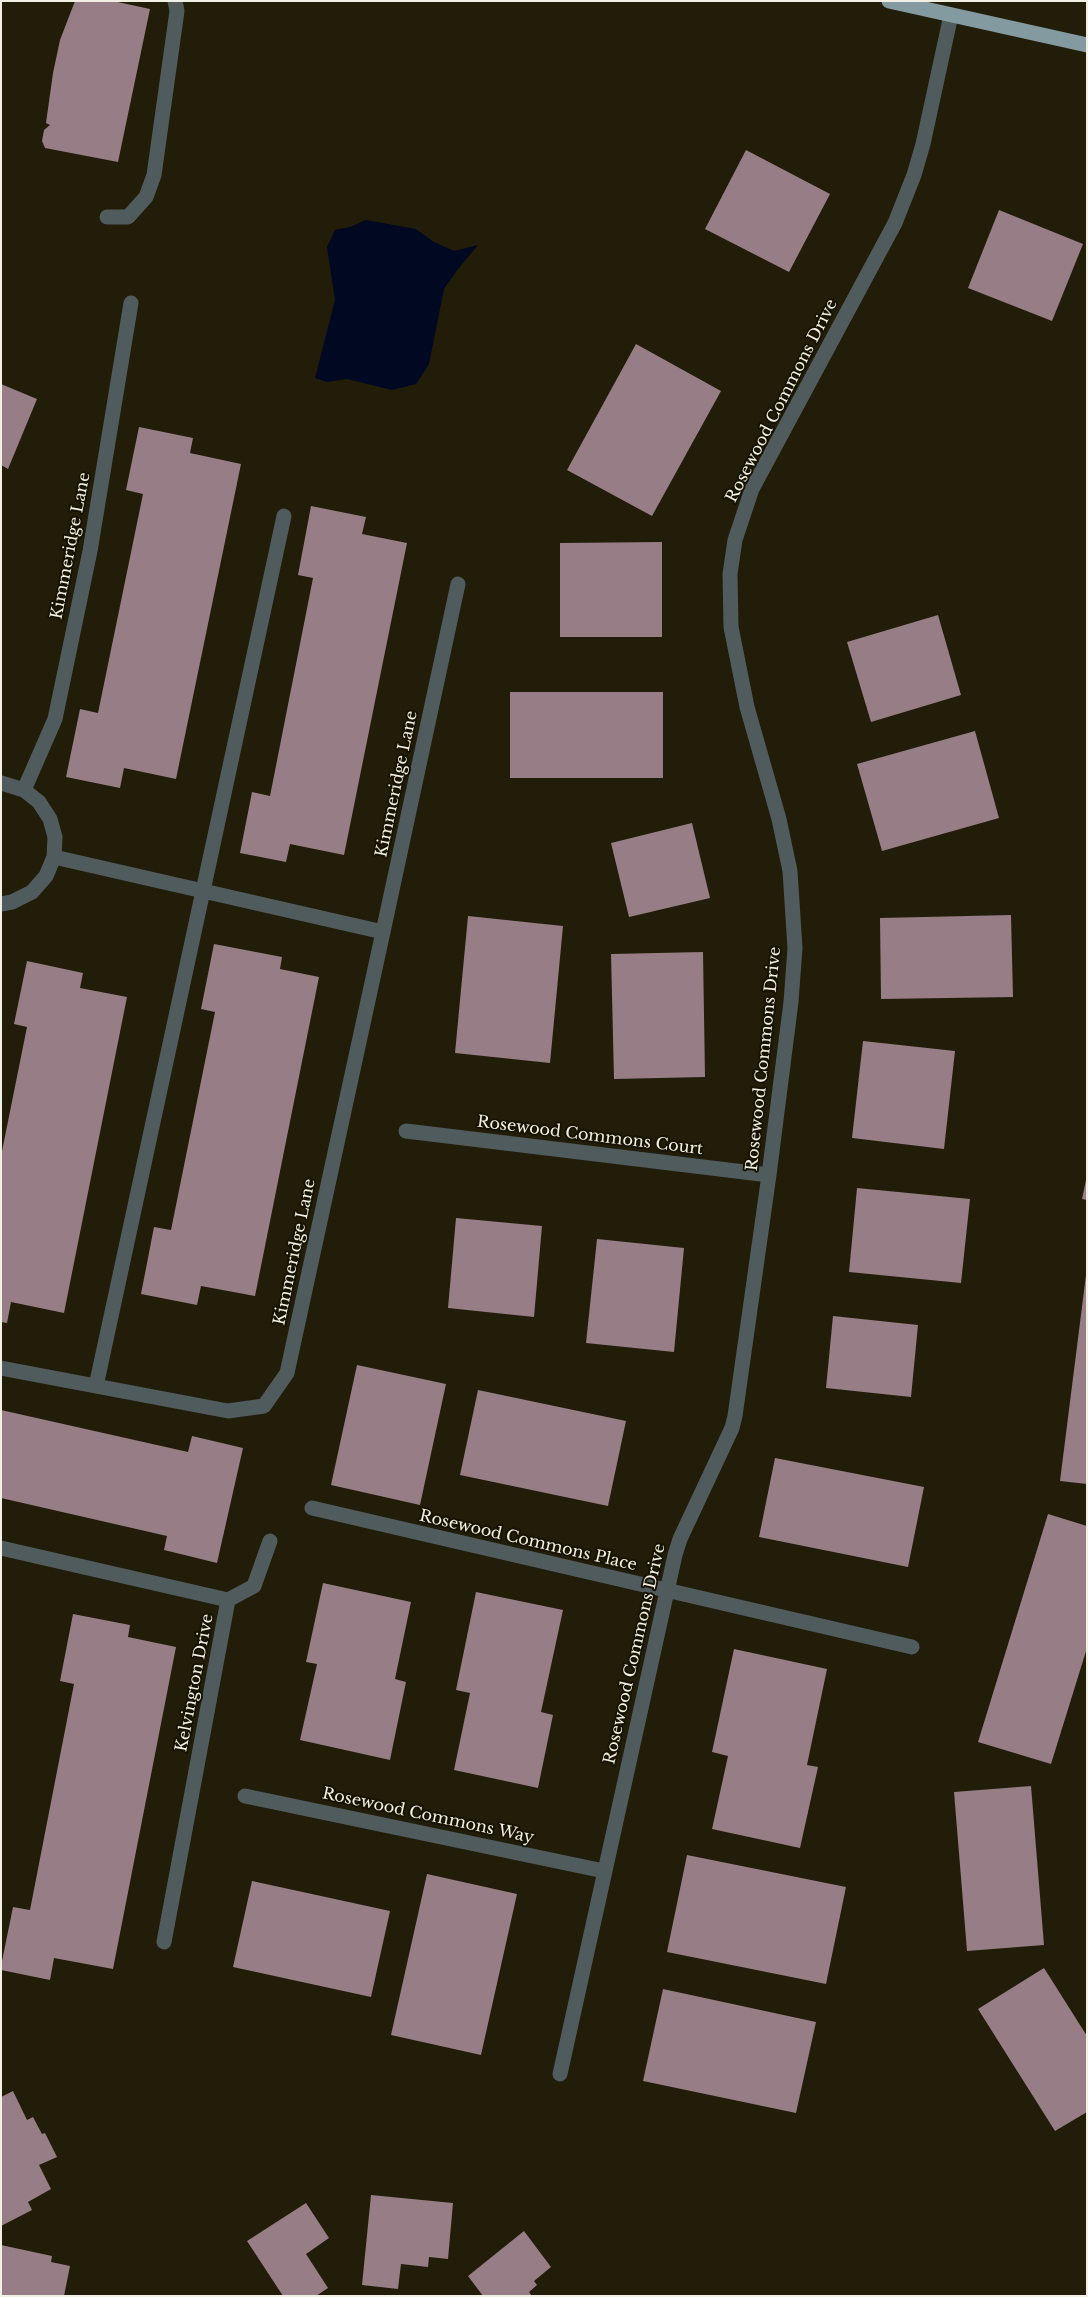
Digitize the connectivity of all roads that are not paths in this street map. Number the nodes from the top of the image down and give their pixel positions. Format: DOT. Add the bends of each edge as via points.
graph roads {
  1 [pos="175,1"];
  2 [pos="889,1"];
  3 [pos="951,15"];
  4 [pos="1087,45"];
  5 [pos="107,217"];
  6 [pos="131,303"];
  7 [pos="284,516"];
  8 [pos="458,584"];
  9 [pos="1,783"];
  10 [pos="24,790"];
  11 [pos="54,857"];
  12 [pos="203,891"];
  13 [pos="1,904"];
  14 [pos="383,932"];
  15 [pos="406,1131"];
  16 [pos="769,1174"];
  17 [pos="1,1368"];
  18 [pos="96,1386"];
  19 [pos="312,1508"];
  20 [pos="270,1541"];
  21 [pos="1,1548"];
  22 [pos="667,1591"];
  23 [pos="228,1600"];
  24 [pos="912,1647"];
  25 [pos="245,1796"];
  26 [pos="604,1871"];
  27 [pos="164,1942"];
  28 [pos="560,2074"];
  1 -- 5 [label="street" via="177,11 154,175 146,197 128,217"];
  2 -- 3 [label="main road"];
  3 -- 4 [label="main road"];
  3 -- 16 [label="street, Rosewood Commons Drive" via="914,175 887,238 752,489 732,556 731,627 748,707 779,819 790,871 793,910 795,948 791,1002"];
  6 -- 10 [label="street, Kimmeridge Lane" via="90,551 55,719"];
  7 -- 12 [label="street"];
  8 -- 14 [label="street, Kimmeridge Lane"];
  9 -- 10 [label="street"];
  10 -- 11 [label="street" via="39,802 50,819 55,838"];
  11 -- 12 [label="street"];
  11 -- 13 [label="street" via="46,876 32,892"];
  12 -- 14 [label="street"];
  12 -- 18 [label="street"];
  14 -- 18 [label="street, Kimmeridge Lane" via="287,1373 264,1406 228,1411"];
  15 -- 16 [label="street, Rosewood Commons Court"];
  16 -- 22 [label="street, Rosewood Commons Drive" via="735,1416 680,1539"];
  17 -- 18 [label="street, Kimmeridge Lane"];
  19 -- 22 [label="street, Rosewood Commons Place"];
  20 -- 23 [label="street" via="254,1586"];
  21 -- 23 [label="street, Kelvington Drive"];
  22 -- 24 [label="street, Rosewood Commons Place"];
  22 -- 26 [label="street, Rosewood Commons Drive"];
  23 -- 27 [label="street, Kelvington Drive"];
  25 -- 26 [label="street, Rosewood Commons Way"];
  26 -- 28 [label="street, Rosewood Commons Drive"];
}
